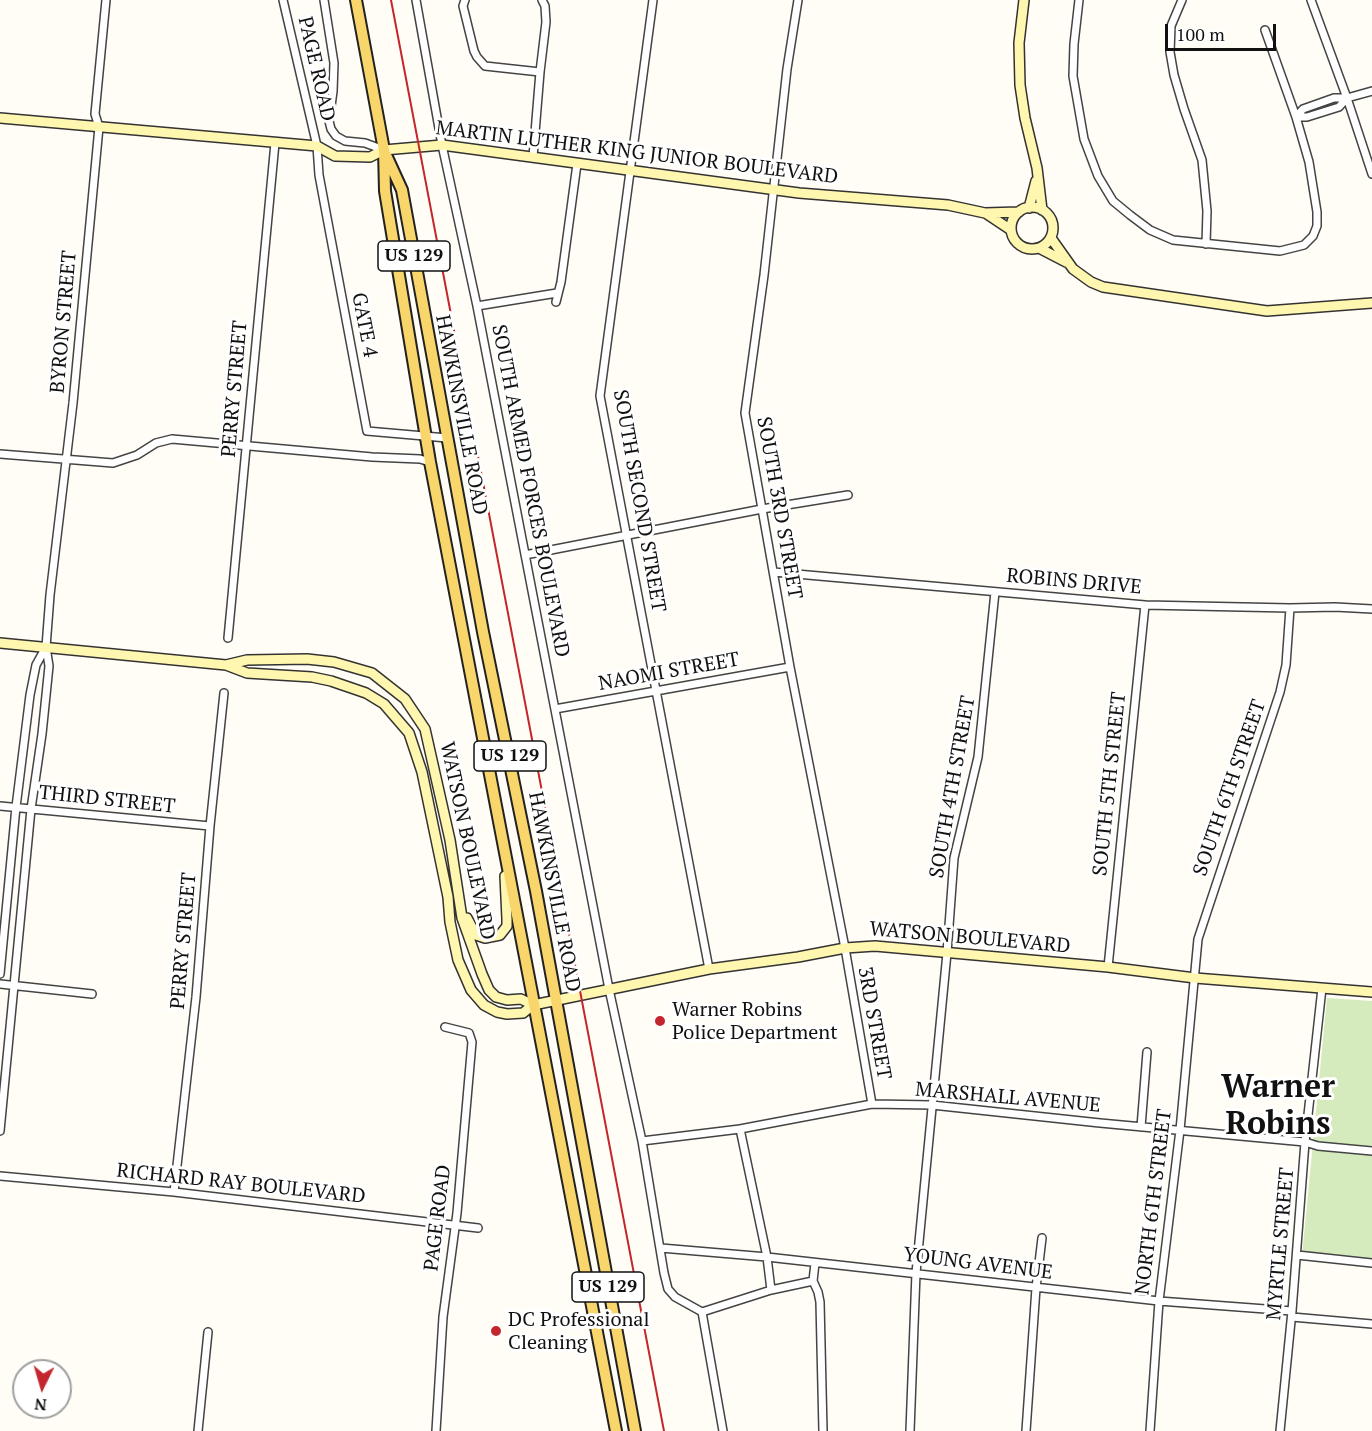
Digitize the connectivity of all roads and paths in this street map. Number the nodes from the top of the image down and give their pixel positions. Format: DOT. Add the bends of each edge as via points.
graph roads {
  1 [pos="106,0"];
  2 [pos="283,0"];
  3 [pos="324,0"];
  4 [pos="356,0"];
  5 [pos="416,0"];
  6 [pos="465,0"];
  7 [pos="542,0"];
  8 [pos="652,0"];
  9 [pos="798,0"];
  10 [pos="1024,0"];
  11 [pos="1079,0"];
  12 [pos="1182,0"];
  13 [pos="1311,0"];
  14 [pos="1265,30"];
  15 [pos="540,72"];
  16 [pos="1372,91"];
  17 [pos="1347,98"];
  18 [pos="1296,117"];
  19 [pos="0,118"];
  20 [pos="99,127"];
  21 [pos="275,143"];
  22 [pos="442,145"];
  23 [pos="317,146"];
  24 [pos="384,150"];
  25 [pos="533,157"];
  26 [pos="577,164"];
  27 [pos="631,170"];
  28 [pos="1372,174"];
  29 [pos="1037,178"];
  30 [pos="774,189"];
  31 [pos="1029,208"];
  32 [pos="1041,210"];
  33 [pos="1019,212"];
  34 [pos="985,213"];
  35 [pos="1011,230"];
  36 [pos="1051,238"];
  37 [pos="1206,244"];
  38 [pos="1039,248"];
  39 [pos="1068,264"];
  40 [pos="557,293"];
  41 [pos="556,302"];
  42 [pos="1372,303"];
  43 [pos="477,306"];
  44 [pos="426,436"];
  45 [pos="447,438"];
  46 [pos="247,445"];
  47 [pos="0,453"];
  48 [pos="67,460"];
  49 [pos="430,462"];
  50 [pos="848,495"];
  51 [pos="762,509"];
  52 [pos="627,536"];
  53 [pos="525,555"];
  54 [pos="774,572"];
  55 [pos="995,592"];
  56 [pos="1145,605"];
  57 [pos="1290,608"];
  58 [pos="1372,609"];
  59 [pos="228,638"];
  60 [pos="0,643"];
  61 [pos="46,647"];
  62 [pos="226,665"];
  63 [pos="790,667"];
  64 [pos="657,691"];
  65 [pos="224,693"];
  66 [pos="555,710"];
  67 [pos="0,806"];
  68 [pos="16,807"];
  69 [pos="31,809"];
  70 [pos="210,826"];
  71 [pos="503,848"];
  72 [pos="12,850"];
  73 [pos="27,851"];
  74 [pos="459,893"];
  75 [pos="845,948"];
  76 [pos="947,953"];
  77 [pos="1108,968"];
  78 [pos="709,969"];
  79 [pos="0,974"];
  80 [pos="1195,978"];
  81 [pos="0,984"];
  82 [pos="14,985"];
  83 [pos="1322,988"];
  84 [pos="609,989"];
  85 [pos="1372,992"];
  86 [pos="92,994"];
  87 [pos="556,1000"];
  88 [pos="533,1005"];
  89 [pos="445,1027"];
  90 [pos="1147,1052"];
  91 [pos="3,1073"];
  92 [pos="872,1104"];
  93 [pos="932,1105"];
  94 [pos="1140,1127"];
  95 [pos="740,1129"];
  96 [pos="1180,1130"];
  97 [pos="0,1131"];
  98 [pos="642,1141"];
  99 [pos="1305,1142"];
  100 [pos="1372,1151"];
  101 [pos="0,1176"];
  102 [pos="174,1192"];
  103 [pos="455,1226"];
  104 [pos="478,1228"];
  105 [pos="1042,1238"];
  106 [pos="661,1248"];
  107 [pos="1297,1255"];
  108 [pos="767,1257"];
  109 [pos="815,1263"];
  110 [pos="1372,1263"];
  111 [pos="916,1273"];
  112 [pos="813,1281"];
  113 [pos="1036,1288"];
  114 [pos="771,1290"];
  115 [pos="1159,1301"];
  116 [pos="702,1312"];
  117 [pos="1292,1314"];
  118 [pos="1372,1324"];
  119 [pos="208,1332"];
  120 [pos="198,1431"];
  121 [pos="436,1431"];
  122 [pos="616,1431"];
  123 [pos="635,1431"];
  124 [pos="723,1431"];
  125 [pos="823,1431"];
  126 [pos="910,1431"];
  127 [pos="1026,1431"];
  128 [pos="1150,1431"];
  129 [pos="1280,1431"];
  1 -- 20 [label="street, BYRON STREET" via="95,114"];
  2 -- 23 [label="street, PAGE ROAD"];
  3 -- 24 [label="street" via="334,63 331,129 345,141"];
  4 -- 24 [label="main road, HAWKINSVILLE ROAD / US 129"];
  5 -- 22 [label="street, SOUTH ARMED FORCES BOULEVARD"];
  6 -- 15 [label="street" via="463,6 474,51 485,66"];
  7 -- 15 [label="street" via="546,22"];
  8 -- 27 [label="street, SOUTH SECOND STREET"];
  9 -- 30 [label="street, SOUTH 3RD STREET"];
  10 -- 29 [label="street" via="1020,85"];
  11 -- 37 [label="street" via="1073,76 1084,139 1098,176 1113,201 1150,230 1173,240"];
  12 -- 37 [label="street" via="1171,26 1170,52 1202,160"];
  13 -- 17 [label="street"];
  14 -- 18 [label="street"];
  15 -- 25 [label="street"];
  16 -- 17 [label="street"];
  17 -- 18 [label="street" via="1334,98 1303,109"];
  17 -- 28 [label="street"];
  18 -- 37 [label="street" via="1317,212 1313,236 1304,245 1280,251"];
  19 -- 20 [label="street, MARTIN LUTHER KING JUNIOR BOULEVARD"];
  20 -- 21 [label="street, MARTIN LUTHER KING JUNIOR BOULEVARD"];
  20 -- 48 [label="street, BYRON STREET"];
  21 -- 23 [label="street, MARTIN LUTHER KING JUNIOR BOULEVARD"];
  21 -- 46 [label="street, PERRY STREET"];
  22 -- 24 [label="street, MARTIN LUTHER KING JUNIOR BOULEVARD"];
  22 -- 25 [label="street, MARTIN LUTHER KING JUNIOR BOULEVARD"];
  22 -- 43 [label="street, SOUTH ARMED FORCES BOULEVARD"];
  23 -- 24 [label="street, MARTIN LUTHER KING JUNIOR BOULEVARD" via="335,156 370,157"];
  23 -- 44 [label="street, GATE 4" via="319,175 367,431"];
  24 -- 44 [label="main road, HAWKINSVILLE ROAD / US 129" via="385,191"];
  24 -- 45 [label="main road, HAWKINSVILLE ROAD / US 129" via="402,189"];
  25 -- 26 [label="street, MARTIN LUTHER KING JUNIOR BOULEVARD"];
  26 -- 27 [label="street, MARTIN LUTHER KING JUNIOR BOULEVARD"];
  26 -- 40 [label="street"];
  27 -- 30 [label="street, MARTIN LUTHER KING JUNIOR BOULEVARD"];
  27 -- 52 [label="street, SOUTH SECOND STREET" via="600,396"];
  29 -- 31 [label="street"];
  29 -- 32 [label="street"];
  30 -- 34 [label="street, MARTIN LUTHER KING JUNIOR BOULEVARD" via="948,205"];
  30 -- 51 [label="street, SOUTH 3RD STREET" via="745,413"];
  31 -- 32 [label="street"];
  31 -- 33 [label="street"];
  32 -- 36 [label="street" via="1053,225"];
  33 -- 34 [label="street, MARTIN LUTHER KING JUNIOR BOULEVARD"];
  33 -- 35 [label="street"];
  34 -- 35 [label="street, MARTIN LUTHER KING JUNIOR BOULEVARD"];
  35 -- 38 [label="street" via="1021,246"];
  36 -- 38 [label="street"];
  36 -- 39 [label="street"];
  38 -- 39 [label="street"];
  39 -- 42 [label="street" via="1103,287 1267,311"];
  40 -- 41 [label="street"];
  40 -- 43 [label="street"];
  43 -- 53 [label="street, SOUTH ARMED FORCES BOULEVARD"];
  44 -- 45 [label="street, GATE 4"];
  44 -- 49 [label="main road, HAWKINSVILLE ROAD / US 129"];
  45 -- 87 [label="main road, HAWKINSVILLE ROAD / US 129"];
  46 -- 48 [label="street" via="172,439 113,463"];
  46 -- 49 [label="street"];
  46 -- 59 [label="street, PERRY STREET"];
  47 -- 48 [label="street"];
  48 -- 61 [label="street, BYRON STREET"];
  49 -- 71 [label="main road, HAWKINSVILLE ROAD / US 129"];
  50 -- 51 [label="street"];
  51 -- 52 [label="street"];
  51 -- 54 [label="street, SOUTH 3RD STREET"];
  52 -- 53 [label="street"];
  52 -- 64 [label="street, SOUTH SECOND STREET"];
  53 -- 66 [label="street, SOUTH ARMED FORCES BOULEVARD"];
  54 -- 55 [label="street, ROBINS DRIVE"];
  54 -- 63 [label="street, SOUTH 3RD STREET"];
  55 -- 56 [label="street, ROBINS DRIVE"];
  55 -- 76 [label="street, SOUTH 4TH STREET" via="978,758 954,858"];
  56 -- 57 [label="street, ROBINS DRIVE"];
  56 -- 77 [label="street, SOUTH 5TH STREET"];
  57 -- 58 [label="street, ROBINS DRIVE"];
  57 -- 80 [label="street, SOUTH 6TH STREET" via="1280,692 1201,925"];
  60 -- 61 [label="street, WATSON BOULEVARD"];
  61 -- 62 [label="street, WATSON BOULEVARD"];
  61 -- 68 [label="street, BYRON STREET" via="36,664 30,695"];
  61 -- 69 [label="street, BYRON STREET" via="49,666 45,712"];
  62 -- 74 [label="street, WATSON BOULEVARD" via="247,660 334,662 372,673 405,699 424,729"];
  62 -- 88 [label="street, WATSON BOULEVARD" via="248,673 331,681 366,693 398,718 409,734 422,772 453,939 471,990 484,1005 497,1012 523,1013"];
  63 -- 64 [label="street, NAOMI STREET"];
  63 -- 75 [label="street, SOUTH 3RD STREET"];
  64 -- 66 [label="street, NAOMI STREET"];
  64 -- 78 [label="street, SOUTH SECOND STREET"];
  65 -- 70 [label="street, PERRY STREET"];
  66 -- 84 [label="street, SOUTH ARMED FORCES BOULEVARD"];
  67 -- 68 [label="street, THIRD STREET"];
  68 -- 69 [label="street, THIRD STREET"];
  68 -- 72 [label="street, BYRON STREET"];
  69 -- 70 [label="street, THIRD STREET"];
  69 -- 73 [label="street, BYRON STREET"];
  70 -- 102 [label="street, PERRY STREET"];
  71 -- 74 [label="street" via="507,926 500,935 476,935"];
  71 -- 88 [label="main road, HAWKINSVILLE ROAD / US 129"];
  72 -- 73 [label="street"];
  72 -- 79 [label="street, BYRON STREET"];
  73 -- 82 [label="street, BYRON STREET"];
  74 -- 88 [label="street, WATSON BOULEVARD" via="470,946 489,990 496,998 521,999"];
  75 -- 76 [label="street, WATSON BOULEVARD" via="875,946"];
  75 -- 78 [label="street, WATSON BOULEVARD"];
  75 -- 92 [label="street, 3RD STREET"];
  76 -- 77 [label="street, WATSON BOULEVARD"];
  76 -- 93 [label="street, SOUTH 4TH STREET"];
  77 -- 80 [label="street, WATSON BOULEVARD"];
  78 -- 84 [label="street, WATSON BOULEVARD"];
  80 -- 83 [label="street, WATSON BOULEVARD"];
  80 -- 96 [label="street, NORTH 6TH STREET"];
  81 -- 82 [label="street"];
  82 -- 86 [label="street"];
  82 -- 91 [label="street, BYRON STREET"];
  83 -- 85 [label="street, WATSON BOULEVARD"];
  83 -- 99 [label="street, MYRTLE STREET"];
  84 -- 87 [label="street, WATSON BOULEVARD"];
  84 -- 98 [label="street, SOUTH ARMED FORCES BOULEVARD"];
  87 -- 88 [label="street, WATSON BOULEVARD"];
  87 -- 123 [label="main road, HAWKINSVILLE ROAD / US 129"];
  88 -- 122 [label="main road, HAWKINSVILLE ROAD / US 129"];
  89 -- 103 [label="street, PAGE ROAD" via="469,1033 471,1042"];
  90 -- 94 [label="street"];
  91 -- 97 [label="street, BYRON STREET"];
  92 -- 93 [label="street, MARSHALL AVENUE"];
  92 -- 95 [label="street, MARSHALL AVENUE"];
  93 -- 94 [label="street, MARSHALL AVENUE"];
  93 -- 111 [label="street, SOUTH 4TH STREET"];
  94 -- 96 [label="street, MARSHALL AVENUE"];
  95 -- 98 [label="street, MARSHALL AVENUE"];
  95 -- 108 [label="street"];
  96 -- 99 [label="street, MARSHALL AVENUE"];
  96 -- 115 [label="street, NORTH 6TH STREET"];
  98 -- 106 [label="street, SOUTH ARMED FORCES BOULEVARD"];
  99 -- 100 [label="street, MARSHALL AVENUE"];
  99 -- 107 [label="street, MYRTLE STREET"];
  101 -- 102 [label="street, RICHARD RAY BOULEVARD"];
  102 -- 103 [label="street, RICHARD RAY BOULEVARD"];
  103 -- 104 [label="street, RICHARD RAY BOULEVARD"];
  103 -- 121 [label="street, PAGE ROAD" via="443,1317"];
  105 -- 113 [label="street"];
  106 -- 108 [label="street, YOUNG AVENUE"];
  106 -- 116 [label="street, SOUTH ARMED FORCES BOULEVARD" via="668,1289 680,1301"];
  107 -- 110 [label="street"];
  107 -- 117 [label="street, MYRTLE STREET"];
  108 -- 109 [label="street, YOUNG AVENUE"];
  108 -- 114 [label="street"];
  109 -- 111 [label="street, YOUNG AVENUE"];
  109 -- 112 [label="street"];
  111 -- 113 [label="street, YOUNG AVENUE"];
  111 -- 126 [label="street, SOUTH 4TH STREET"];
  112 -- 114 [label="street"];
  112 -- 125 [label="street" via="820,1302"];
  113 -- 115 [label="street, YOUNG AVENUE"];
  113 -- 127 [label="street"];
  114 -- 116 [label="street"];
  115 -- 117 [label="street, YOUNG AVENUE"];
  115 -- 128 [label="street, NORTH 6TH STREET"];
  116 -- 124 [label="street"];
  117 -- 118 [label="street, YOUNG AVENUE"];
  117 -- 129 [label="street, MYRTLE STREET"];
  119 -- 120 [label="street"];
}
